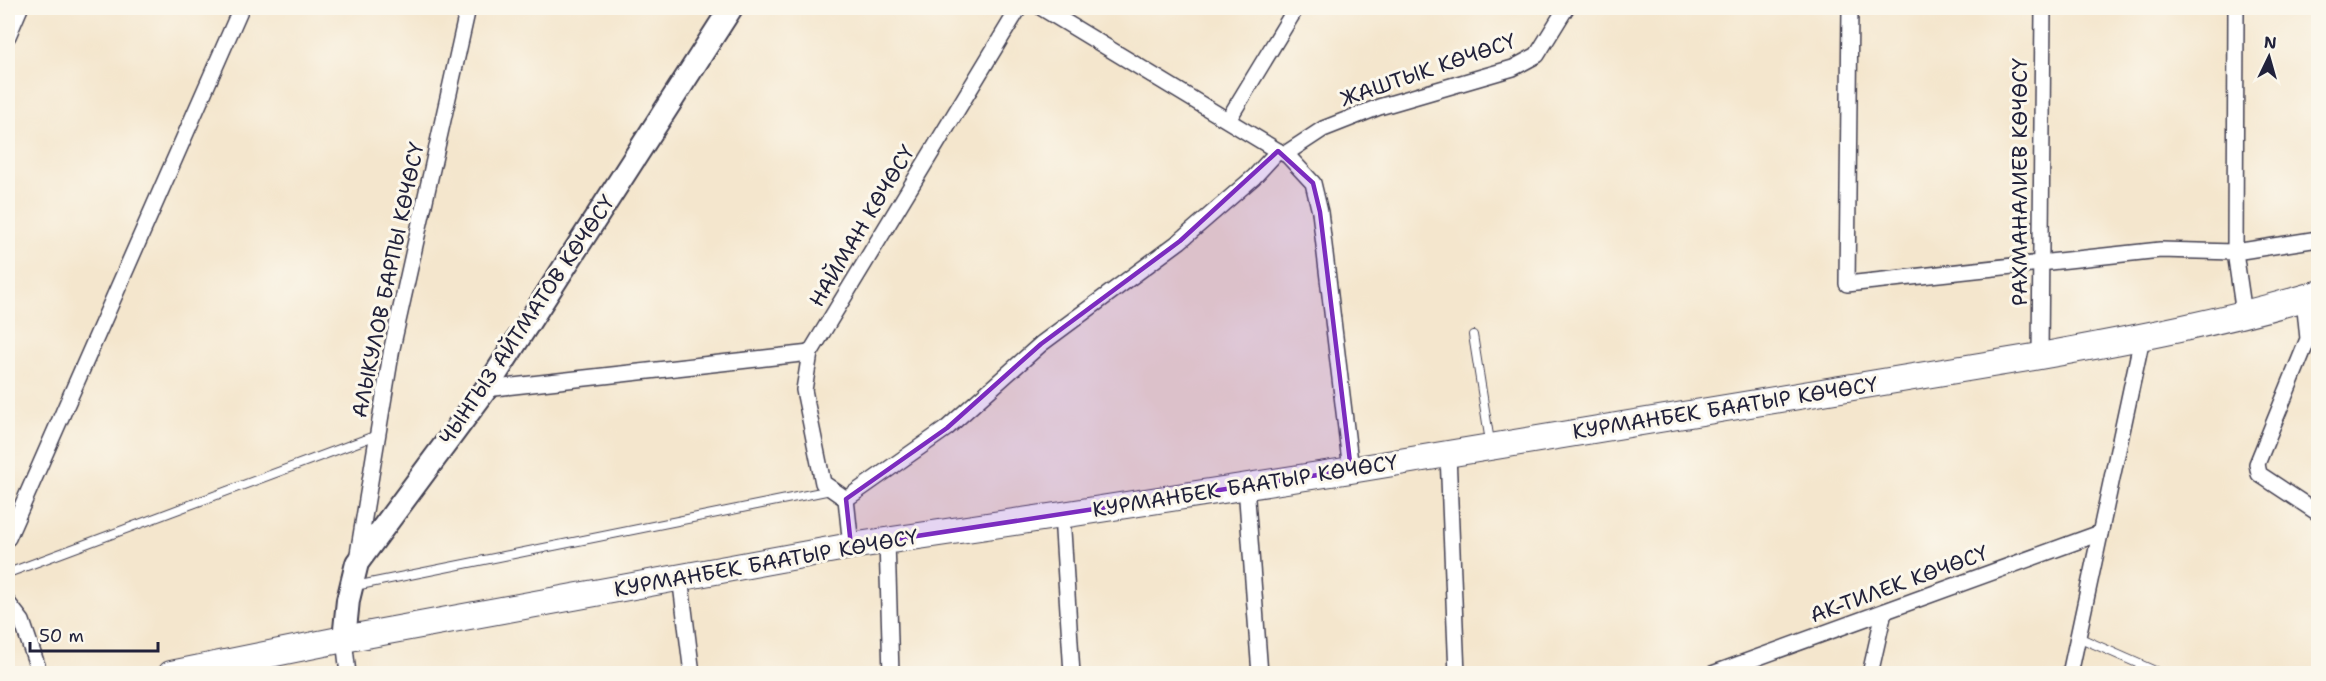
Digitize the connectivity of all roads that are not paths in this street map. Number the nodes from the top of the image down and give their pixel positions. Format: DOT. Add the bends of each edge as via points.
graph roads {
  1 [pos="20,8"];
  2 [pos="241,8"];
  3 [pos="468,8"];
  4 [pos="731,8"];
  5 [pos="1019,8"];
  6 [pos="1042,8"];
  7 [pos="1296,8"];
  8 [pos="1566,8"];
  9 [pos="1850,8"];
  10 [pos="2043,8"];
  11 [pos="2236,8"];
  12 [pos="8,36"];
  13 [pos="1227,120"];
  14 [pos="1282,153"];
  15 [pos="2319,239"];
  16 [pos="2235,252"];
  17 [pos="2041,262"];
  18 [pos="2311,296"];
  19 [pos="2244,315"];
  20 [pos="1473,335"];
  21 [pos="2142,338"];
  22 [pos="810,353"];
  23 [pos="2040,356"];
  24 [pos="486,389"];
  25 [pos="378,435"];
  26 [pos="1490,447"];
  27 [pos="1448,454"];
  28 [pos="1351,470"];
  29 [pos="828,486"];
  30 [pos="1246,486"];
  31 [pos="846,499"];
  32 [pos="2319,513"];
  33 [pos="1062,515"];
  34 [pos="2100,533"];
  35 [pos="8,538"];
  36 [pos="887,540"];
  37 [pos="850,546"];
  38 [pos="357,563"];
  39 [pos="8,573"];
  40 [pos="680,576"];
  41 [pos="351,586"];
  42 [pos="8,603"];
  43 [pos="1884,612"];
  44 [pos="2078,637"];
  45 [pos="345,639"];
  46 [pos="40,674"];
  47 [pos="171,674"];
  48 [pos="348,674"];
  49 [pos="692,674"];
  50 [pos="891,674"];
  51 [pos="1072,674"];
  52 [pos="1260,674"];
  53 [pos="1457,674"];
  54 [pos="1712,674"];
  55 [pos="1870,674"];
  56 [pos="2070,674"];
  57 [pos="2162,674"];
  1 -- 12 [label="street"];
  2 -- 35 [label="street"];
  3 -- 25 [label="street, АЛЫКУЛОВ БАРПЫ КӨЧӨСҮ" via="392,348"];
  4 -- 24 [label="main road, ЧЫНГЫЗ АЙТМАТОВ КӨЧӨСҮ"];
  5 -- 22 [label="street, НАЙМАН КӨЧӨСҮ"];
  6 -- 13 [label="street"];
  7 -- 13 [label="street"];
  8 -- 14 [label="street, ЖАШТЫК КӨЧӨСҮ" via="1537,55 1513,68 1379,107 1323,129"];
  9 -- 17 [label="street" via="1847,284"];
  10 -- 17 [label="street, РАХМАНАЛИЕВ КӨЧӨСҮ"];
  11 -- 16 [label="street"];
  13 -- 14 [label="street"];
  14 -- 28 [label="street" via="1313,183 1320,212"];
  14 -- 31 [label="street, ЖАШТЫК КӨЧӨСҮ" via="1180,241 1041,344 947,428"];
  15 -- 16 [label="street"];
  16 -- 17 [label="street" via="2160,250"];
  16 -- 19 [label="street"];
  17 -- 23 [label="street, РАХМАНАЛИЕВ КӨЧӨСҮ"];
  18 -- 19 [label="highway, КУРМАНБЕК БААТЫР КӨЧӨСҮ"];
  18 -- 32 [label="street" via="2308,339 2257,464 2259,474"];
  19 -- 21 [label="highway, КУРМАНБЕК БААТЫР КӨЧӨСҮ"];
  20 -- 26 [label="lane"];
  21 -- 23 [label="highway, КУРМАНБЕК БААТЫР КӨЧӨСҮ"];
  21 -- 34 [label="street"];
  22 -- 24 [label="street"];
  22 -- 29 [label="street, НАЙМАН КӨЧӨСҮ" via="804,390"];
  23 -- 26 [label="highway, КУРМАНБЕК БААТЫР КӨЧӨСҮ"];
  24 -- 38 [label="main road, ЧЫНГЫЗ АЙТМАТОВ КӨЧӨСҮ"];
  25 -- 38 [label="street, АЛЫКУЛОВ БАРПЫ КӨЧӨСҮ"];
  25 -- 39 [label="lane"];
  26 -- 27 [label="highway, КУРМАНБЕК БААТЫР КӨЧӨСҮ"];
  27 -- 28 [label="highway, КУРМАНБЕК БААТЫР КӨЧӨСҮ"];
  27 -- 53 [label="street"];
  28 -- 30 [label="highway, КУРМАНБЕК БААТЫР КӨЧӨСҮ"];
  29 -- 31 [label="street"];
  29 -- 41 [label="lane"];
  30 -- 33 [label="highway, КУРМАНБЕК БААТЫР КӨЧӨСҮ"];
  30 -- 52 [label="street"];
  31 -- 37 [label="street"];
  33 -- 36 [label="highway, КУРМАНБЕК БААТЫР КӨЧӨСҮ"];
  33 -- 51 [label="street"];
  34 -- 43 [label="street, АК-ТИЛЕК КӨЧӨСҮ"];
  34 -- 44 [label="street"];
  36 -- 37 [label="highway, КУРМАНБЕК БААТЫР КӨЧӨСҮ"];
  36 -- 50 [label="street"];
  37 -- 40 [label="highway, КУРМАНБЕК БААТЫР КӨЧӨСҮ"];
  38 -- 41 [label="main road, ЧЫНГЫЗ АЙТМАТОВ КӨЧӨСҮ"];
  40 -- 45 [label="highway, КУРМАНБЕК БААТЫР КӨЧӨСҮ"];
  40 -- 49 [label="street"];
  41 -- 45 [label="main road, ЧЫНГЫЗ АЙТМАТОВ КӨЧӨСҮ"];
  42 -- 46 [label="street" via="22,621"];
  43 -- 54 [label="street, АК-ТИЛЕК КӨЧӨСҮ"];
  43 -- 55 [label="street"];
  44 -- 56 [label="street"];
  44 -- 57 [label="lane"];
  45 -- 47 [label="highway, КУРМАНБЕК БААТЫР КӨЧӨСҮ"];
  45 -- 48 [label="street"];
}
